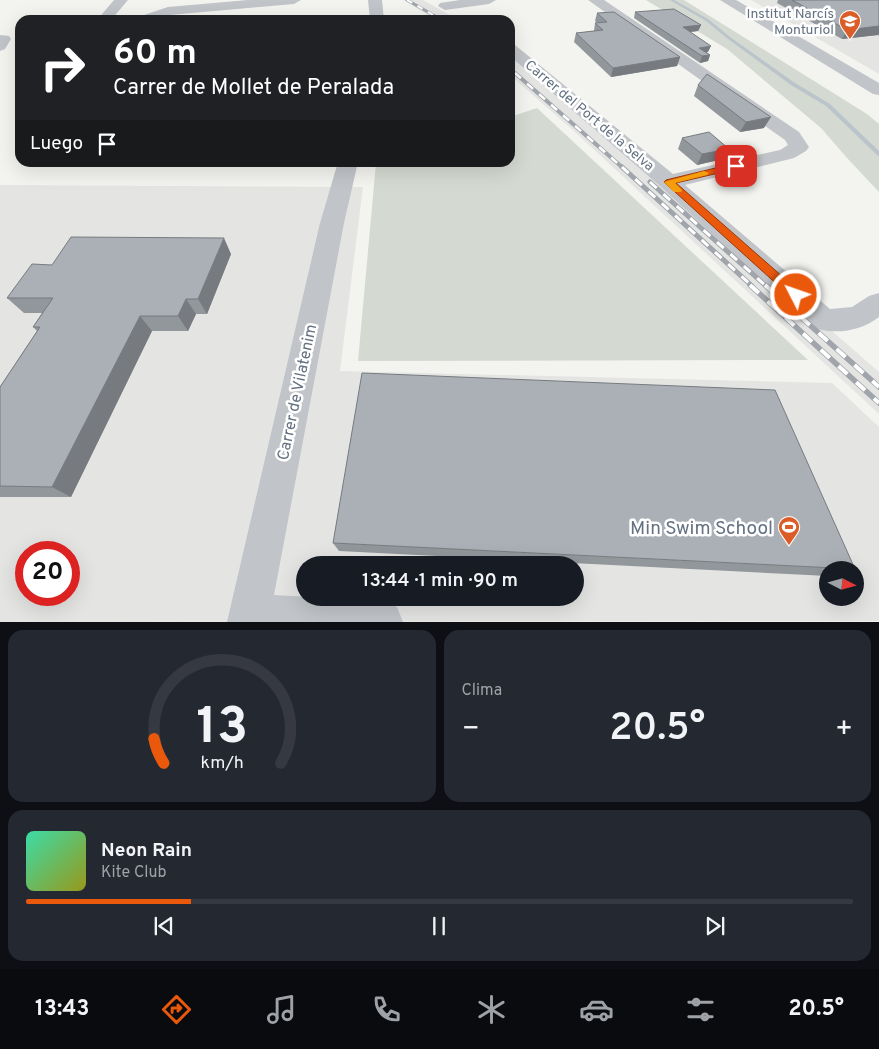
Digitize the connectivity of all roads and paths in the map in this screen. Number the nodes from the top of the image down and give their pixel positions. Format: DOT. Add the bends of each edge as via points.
graph roads {
  1 [pos="122,0"];
  2 [pos="294,0"];
  3 [pos="374,0"];
  4 [pos="489,0"];
  5 [pos="595,0"];
  6 [pos="727,0"];
  7 [pos="440,3"];
  8 [pos="189,5"];
  9 [pos="108,15"];
  10 [pos="157,15"];
  11 [pos="376,15"];
  12 [pos="460,15"];
  13 [pos="0,39"];
  14 [pos="0,46"];
  15 [pos="515,52"];
  16 [pos="879,90"];
  17 [pos="347,167"];
  18 [pos="669,182"];
  19 [pos="879,303"];
  20 [pos="248,618"];
  21 [pos="382,622"];
  1 -- 9 [label="street"];
  2 -- 8 [label="street"];
  3 -- 11 [label="street"];
  4 -- 7 [label="street"];
  5 -- 18 [label="street" via="792,136 799,147 787,154"];
  6 -- 16 [label="street"];
  7 -- 12 [label="street"];
  8 -- 10 [label="street"];
  13 -- 14 [label="street" via="4,40"];
  15 -- 18 [label="street, Carrer del Port de la Selva"];
  17 -- 20 [label="street, Carrer de Vilatenim"];
  18 -- 19 [label="street, Carrer del Port de la Selva" via="824,320 858,318"];
  20 -- 21 [label="street"];
}
